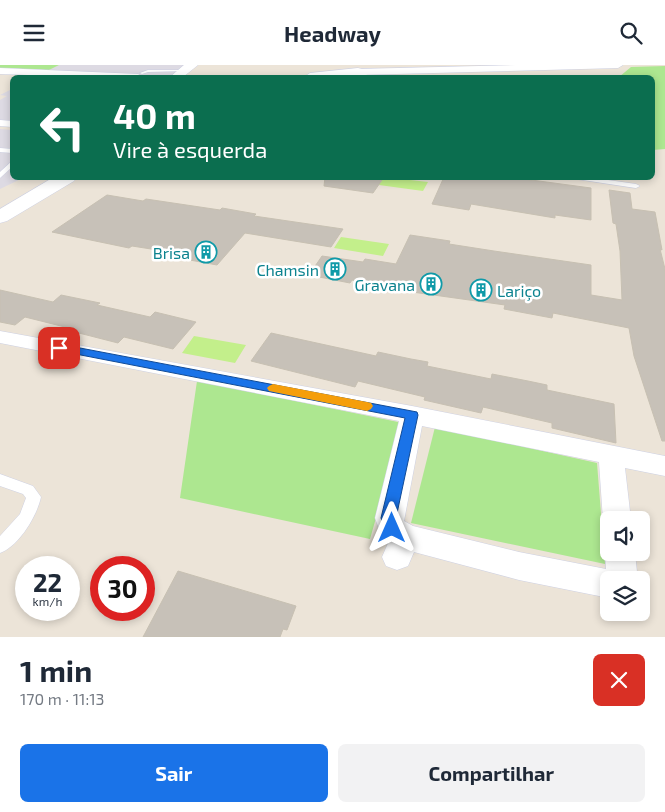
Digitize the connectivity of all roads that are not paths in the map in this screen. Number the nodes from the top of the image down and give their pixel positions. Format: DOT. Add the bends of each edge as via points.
graph roads {
  1 [pos="204,65"];
  2 [pos="618,65"];
  3 [pos="0,71"];
  4 [pos="186,73"];
  5 [pos="140,75"];
  6 [pos="359,75"];
  7 [pos="10,165"];
  8 [pos="0,176"];
  9 [pos="33,180"];
  10 [pos="63,180"];
  11 [pos="589,180"];
  12 [pos="636,186"];
  13 [pos="0,199"];
  14 [pos="0,217"];
  15 [pos="0,337"];
  16 [pos="412,415"];
  17 [pos="612,455"];
  18 [pos="665,466"];
  19 [pos="0,480"];
  20 [pos="616,511"];
  21 [pos="0,546"];
  22 [pos="600,582"];
  1 -- 4 [label="main road"];
  2 -- 6 [label="street"];
  3 -- 5 [label="street"];
  4 -- 5 [label="lane" via="148,71"];
  7 -- 8 [label="lane"];
  9 -- 13 [label="main road"];
  10 -- 14 [label="main road"];
  11 -- 12 [label="lane"];
  15 -- 16 [label="street"];
  16 -- 17 [label="street"];
  16 -- 22 [label="street" via="389,518 401,547"];
  17 -- 18 [label="street"];
  17 -- 20 [label="street"];
  19 -- 21 [label="lane" via="28,490 34,497 26,519"];
}
